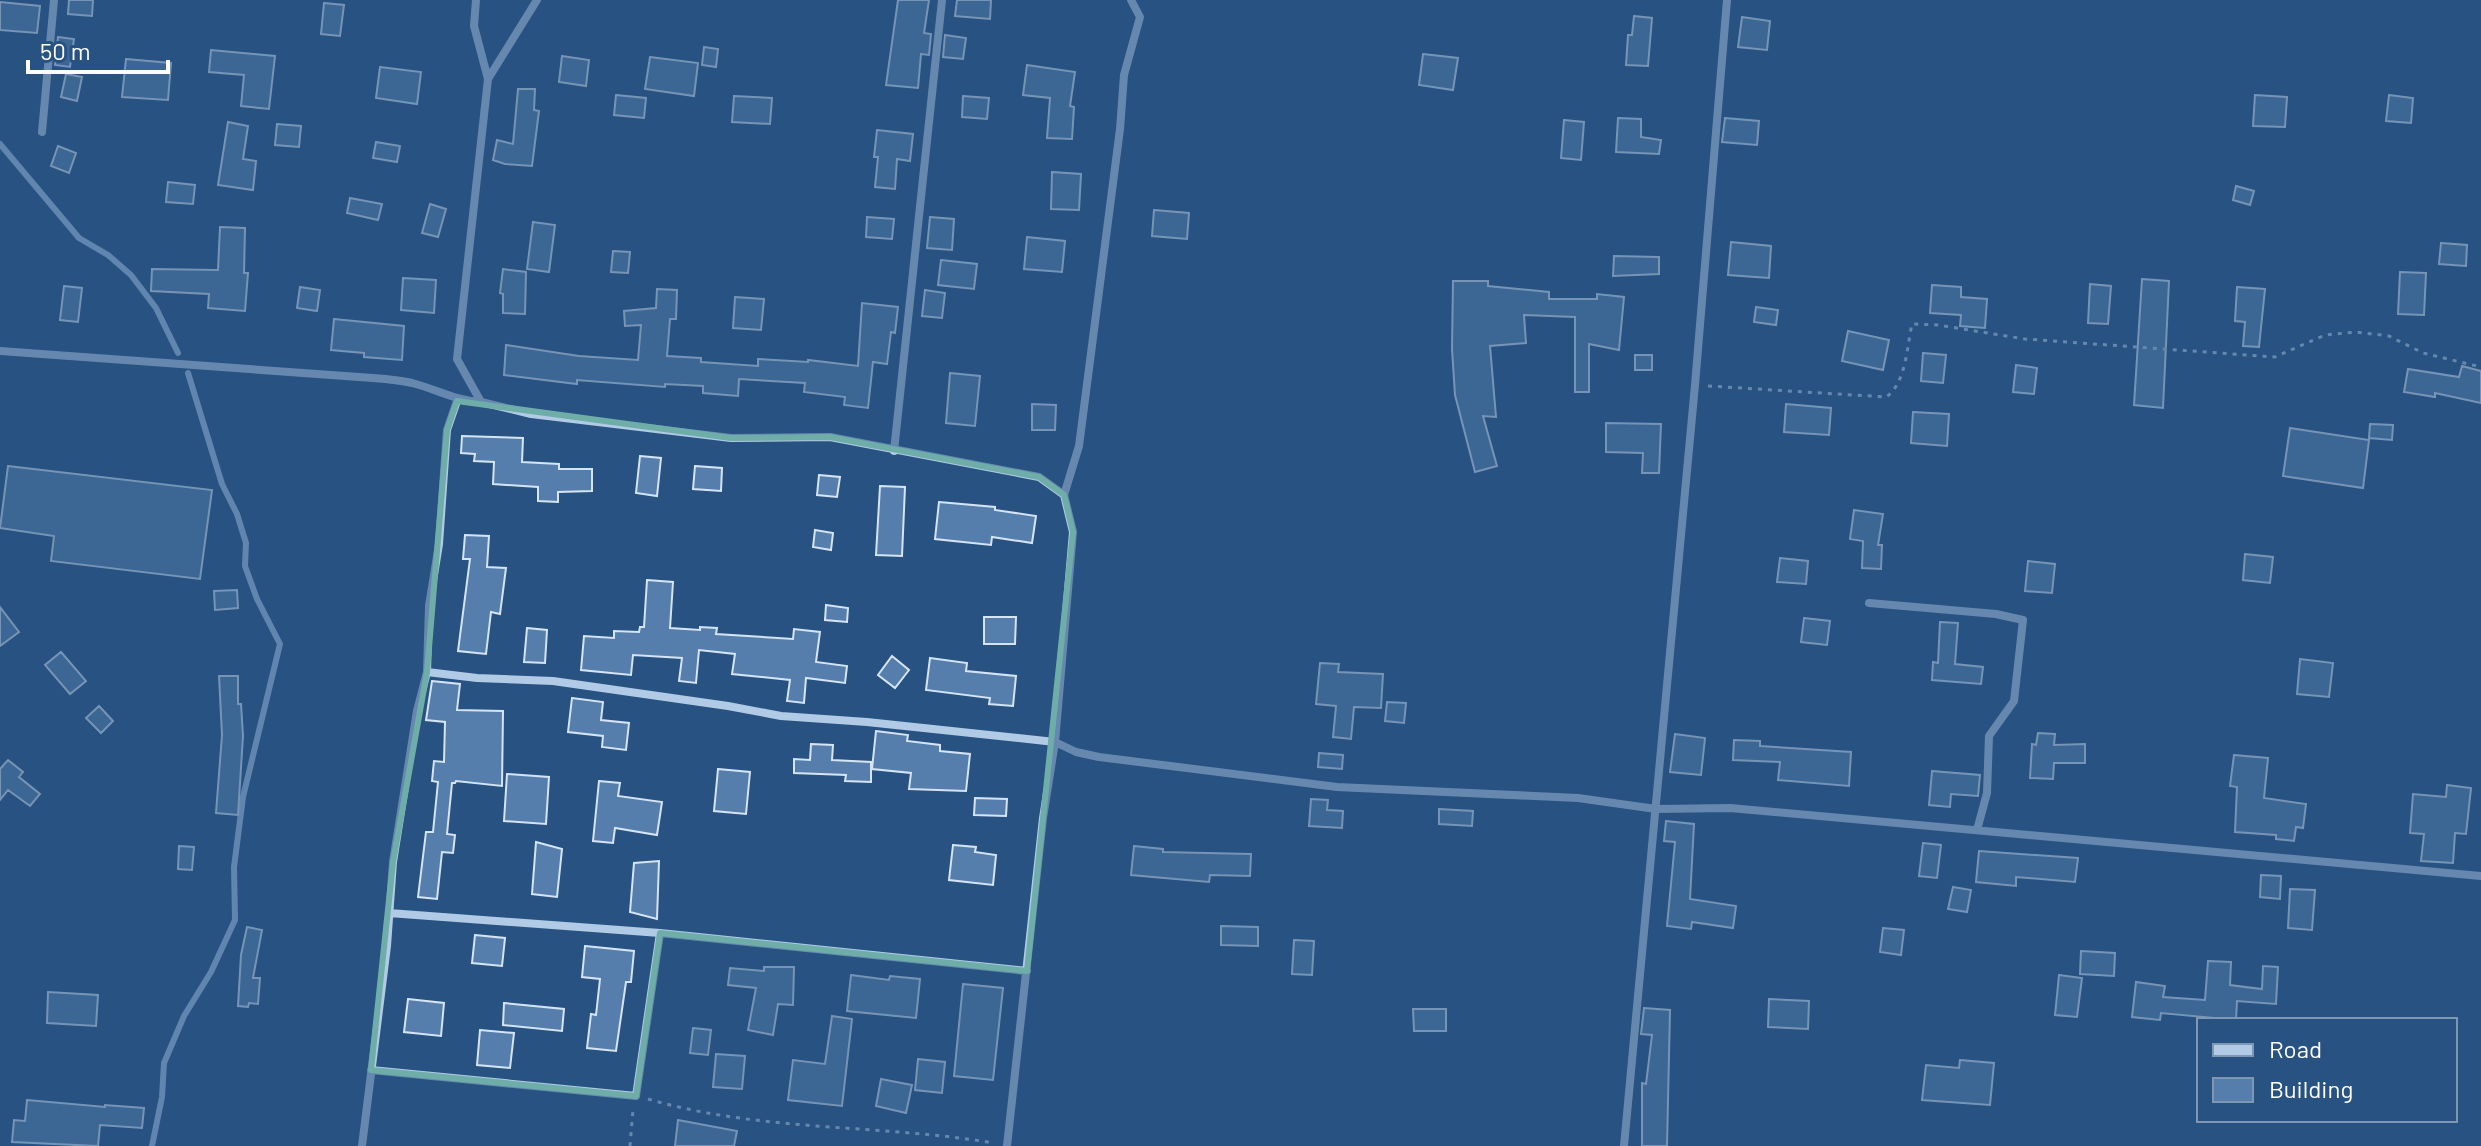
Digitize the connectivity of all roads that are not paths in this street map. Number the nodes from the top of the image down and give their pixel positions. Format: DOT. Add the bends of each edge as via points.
graph roads {
  1 [pos="54,0"];
  2 [pos="476,0"];
  3 [pos="537,0"];
  4 [pos="942,0"];
  5 [pos="1131,0"];
  6 [pos="1727,0"];
  7 [pos="488,79"];
  8 [pos="42,132"];
  9 [pos="0,351"];
  10 [pos="457,401"];
  11 [pos="481,402"];
  12 [pos="894,451"];
  13 [pos="1064,495"];
  14 [pos="1869,603"];
  15 [pos="427,672"];
  16 [pos="1055,742"];
  17 [pos="1656,809"];
  18 [pos="1977,830"];
  19 [pos="2481,876"];
  20 [pos="389,913"];
  21 [pos="660,933"];
  22 [pos="1027,971"];
  23 [pos="371,1070"];
  24 [pos="362,1146"];
  25 [pos="1007,1146"];
  26 [pos="1624,1146"];
  1 -- 8 [label="street"];
  2 -- 7 [label="street" via="474,26"];
  3 -- 7 [label="street"];
  4 -- 12 [label="street"];
  5 -- 13 [label="street" via="1140,17 1124,75 1079,446"];
  6 -- 17 [label="street"];
  7 -- 11 [label="street" via="457,359"];
  9 -- 10 [label="street" via="373,378 408,382"];
  10 -- 11 [label="street"];
  10 -- 15 [label="street" via="447,430"];
  11 -- 12 [label="street" via="531,414 731,438 830,437"];
  12 -- 13 [label="street" via="1039,477"];
  13 -- 16 [label="street" via="1073,532"];
  14 -- 18 [label="street" via="2023,620 2014,701 1989,736 1987,793"];
  15 -- 16 [label="street" via="553,681 781,716"];
  15 -- 20 [label="street" via="403,794"];
  16 -- 17 [label="street" via="1099,757 1337,787 1578,798"];
  16 -- 22 [label="street"];
  17 -- 18 [label="street" via="1730,808"];
  17 -- 26 [label="street"];
  18 -- 19 [label="street"];
  20 -- 21 [label="street"];
  20 -- 23 [label="street"];
  21 -- 22 [label="street"];
  21 -- 23 [label="street" via="636,1096"];
  22 -- 25 [label="street"];
  23 -- 24 [label="street"];
}
